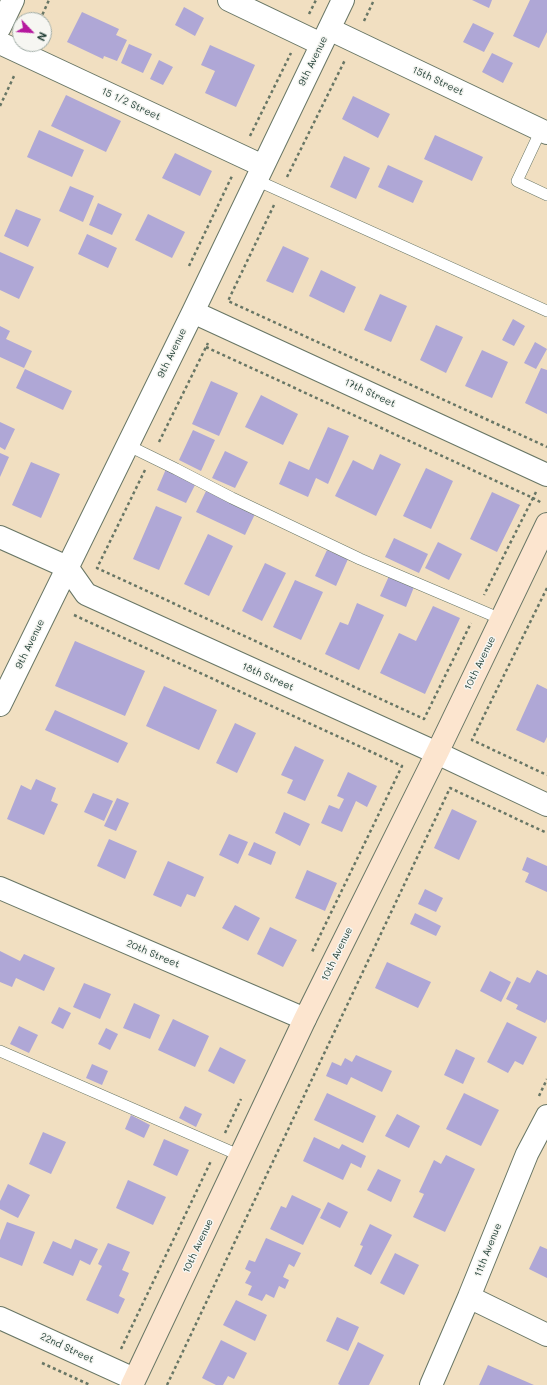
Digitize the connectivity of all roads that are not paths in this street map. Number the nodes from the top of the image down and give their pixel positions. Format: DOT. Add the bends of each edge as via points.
graph roads {
  1 [pos="13,0"];
  2 [pos="229,0"];
  3 [pos="343,0"];
  4 [pos="0,27"];
  5 [pos="325,36"];
  6 [pos="0,43"];
  7 [pos="544,131"];
  8 [pos="259,173"];
  9 [pos="547,195"];
  10 [pos="547,311"];
  11 [pos="193,312"];
  12 [pos="127,446"];
  13 [pos="547,475"];
  14 [pos="547,524"];
  15 [pos="0,537"];
  16 [pos="67,567"];
  17 [pos="501,619"];
  18 [pos="0,705"];
  19 [pos="437,753"];
  20 [pos="547,805"];
  21 [pos="0,888"];
  22 [pos="305,1020"];
  23 [pos="0,1051"];
  24 [pos="547,1116"];
  25 [pos="241,1156"];
  26 [pos="469,1297"];
  27 [pos="0,1318"];
  28 [pos="547,1335"];
  29 [pos="133,1382"];
  30 [pos="431,1385"];
  1 -- 4 [label="street"];
  2 -- 5 [label="street, 15th Street"];
  3 -- 5 [label="street, 9th Avenue"];
  5 -- 7 [label="street, 15th Street" via="354,41"];
  5 -- 8 [label="street, 9th Avenue"];
  6 -- 8 [label="street, 15 1/2 Street"];
  7 -- 9 [label="lane" via="517,181"];
  8 -- 10 [label="lane" via="281,191"];
  8 -- 11 [label="street, 9th Avenue"];
  11 -- 12 [label="street, 9th Avenue"];
  11 -- 13 [label="street, 17th Street"];
  12 -- 16 [label="street, 9th Avenue"];
  12 -- 17 [label="lane" via="360,559"];
  14 -- 17 [label="street, 10th Avenue"];
  15 -- 16 [label="street"];
  16 -- 18 [label="street, 9th Avenue"];
  16 -- 19 [label="street, 18th Street" via="86,594"];
  17 -- 19 [label="street, 10th Avenue"];
  19 -- 20 [label="street, 18th Street"];
  19 -- 22 [label="street, 10th Avenue"];
  21 -- 22 [label="street, 20th Street"];
  22 -- 25 [label="street, 10th Avenue"];
  23 -- 25 [label="lane"];
  24 -- 26 [label="street, 11th Avenue" via="527,1154"];
  25 -- 29 [label="street, 10th Avenue"];
  26 -- 28 [label="street"];
  26 -- 30 [label="street, 11th Avenue"];
  27 -- 29 [label="street, 22nd Street"];
}
